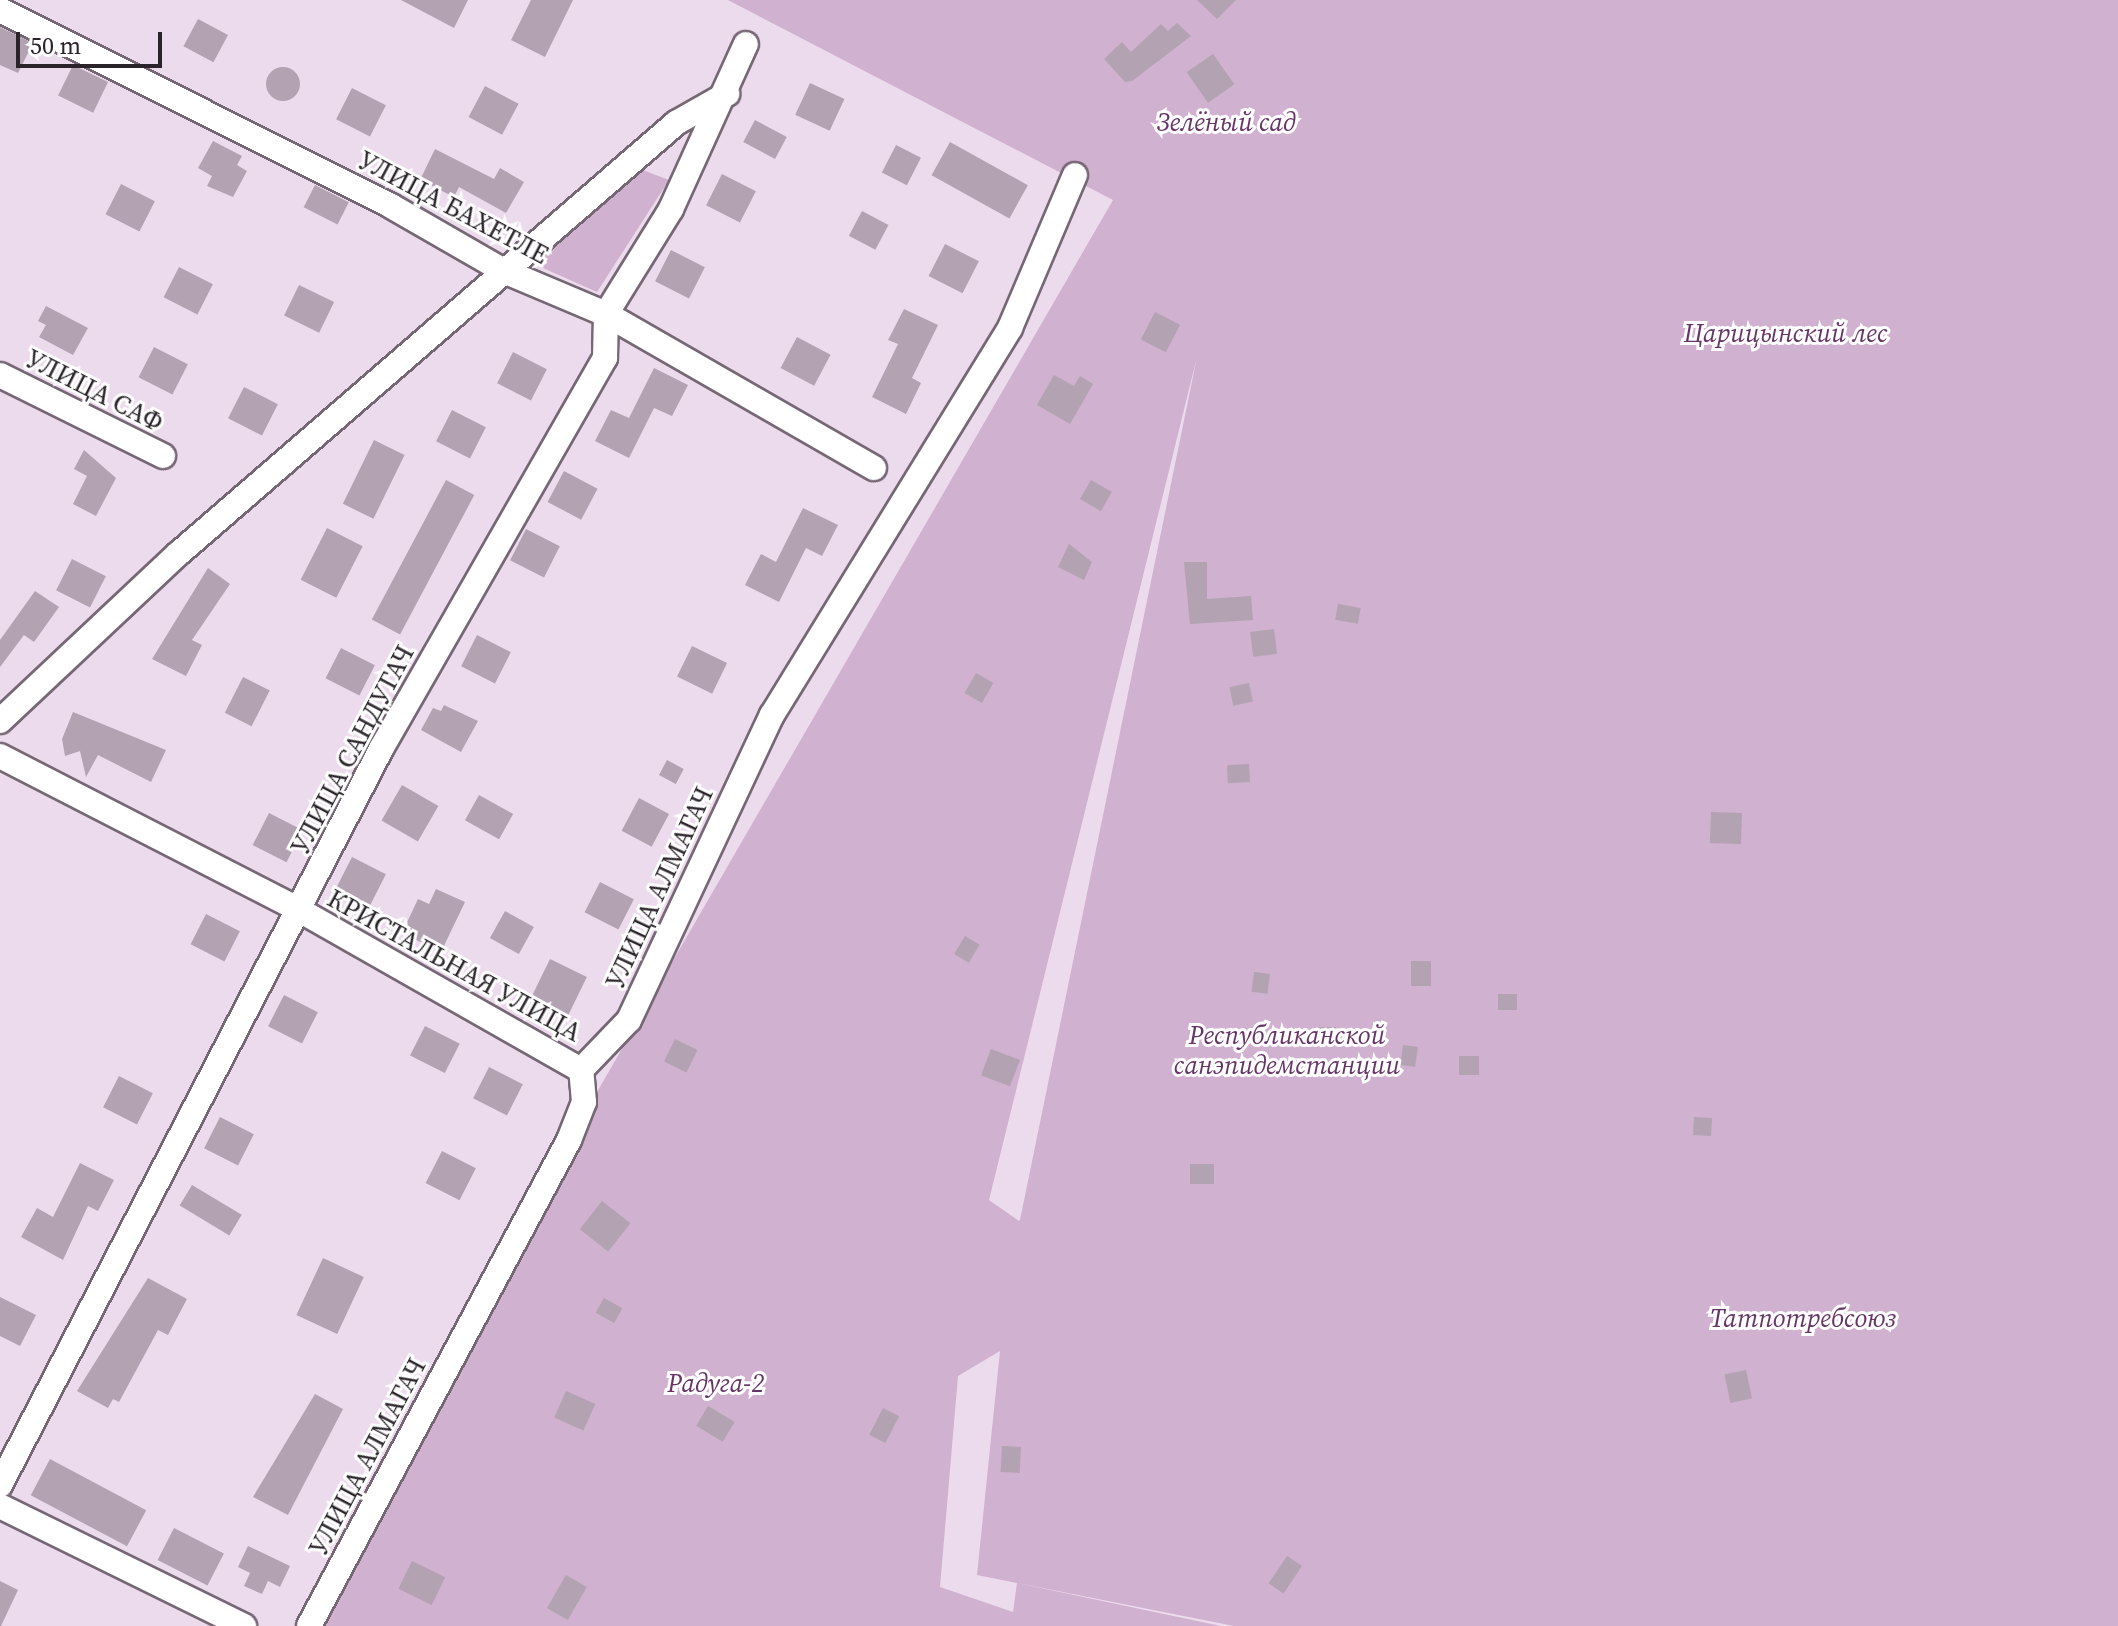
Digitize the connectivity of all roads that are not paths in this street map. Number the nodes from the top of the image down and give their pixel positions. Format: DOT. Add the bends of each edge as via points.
graph roads {
  1 [pos="0,10"];
  2 [pos="746,44"];
  3 [pos="727,94"];
  4 [pos="1075,175"];
  5 [pos="504,271"];
  6 [pos="606,314"];
  7 [pos="0,375"];
  8 [pos="163,456"];
  9 [pos="874,468"];
  10 [pos="0,721"];
  11 [pos="3,764"];
  12 [pos="301,911"];
  13 [pos="581,1070"];
  14 [pos="0,1485"];
  15 [pos="0,1506"];
  16 [pos="244,1626"];
  17 [pos="309,1626"];
  1 -- 5 [label="street, УЛИЦА БАХЕТЛЕ" via="391,206"];
  2 -- 3 [label="street"];
  3 -- 5 [label="street" via="676,123"];
  3 -- 6 [label="street" via="671,209"];
  4 -- 13 [label="street, УЛИЦА АЛМАГАЧ" via="1010,328 772,715 629,1020"];
  5 -- 6 [label="street, УЛИЦА БАХЕТЛЕ"];
  5 -- 10 [label="street" via="178,554"];
  6 -- 9 [label="street, УЛИЦА БАХЕТЛЕ"];
  6 -- 12 [label="street, УЛИЦА САНДУГАЧ" via="605,358 381,749"];
  7 -- 8 [label="street, УЛИЦА САФ"];
  11 -- 12 [label="street, КРИСТАЛЬНАЯ УЛИЦА"];
  12 -- 13 [label="street, КРИСТАЛЬНАЯ УЛИЦА"];
  12 -- 14 [label="street, УЛИЦА САНДУГАЧ"];
  13 -- 17 [label="street, УЛИЦА АЛМАГАЧ" via="584,1102 569,1140"];
  15 -- 16 [label="street"];
}
